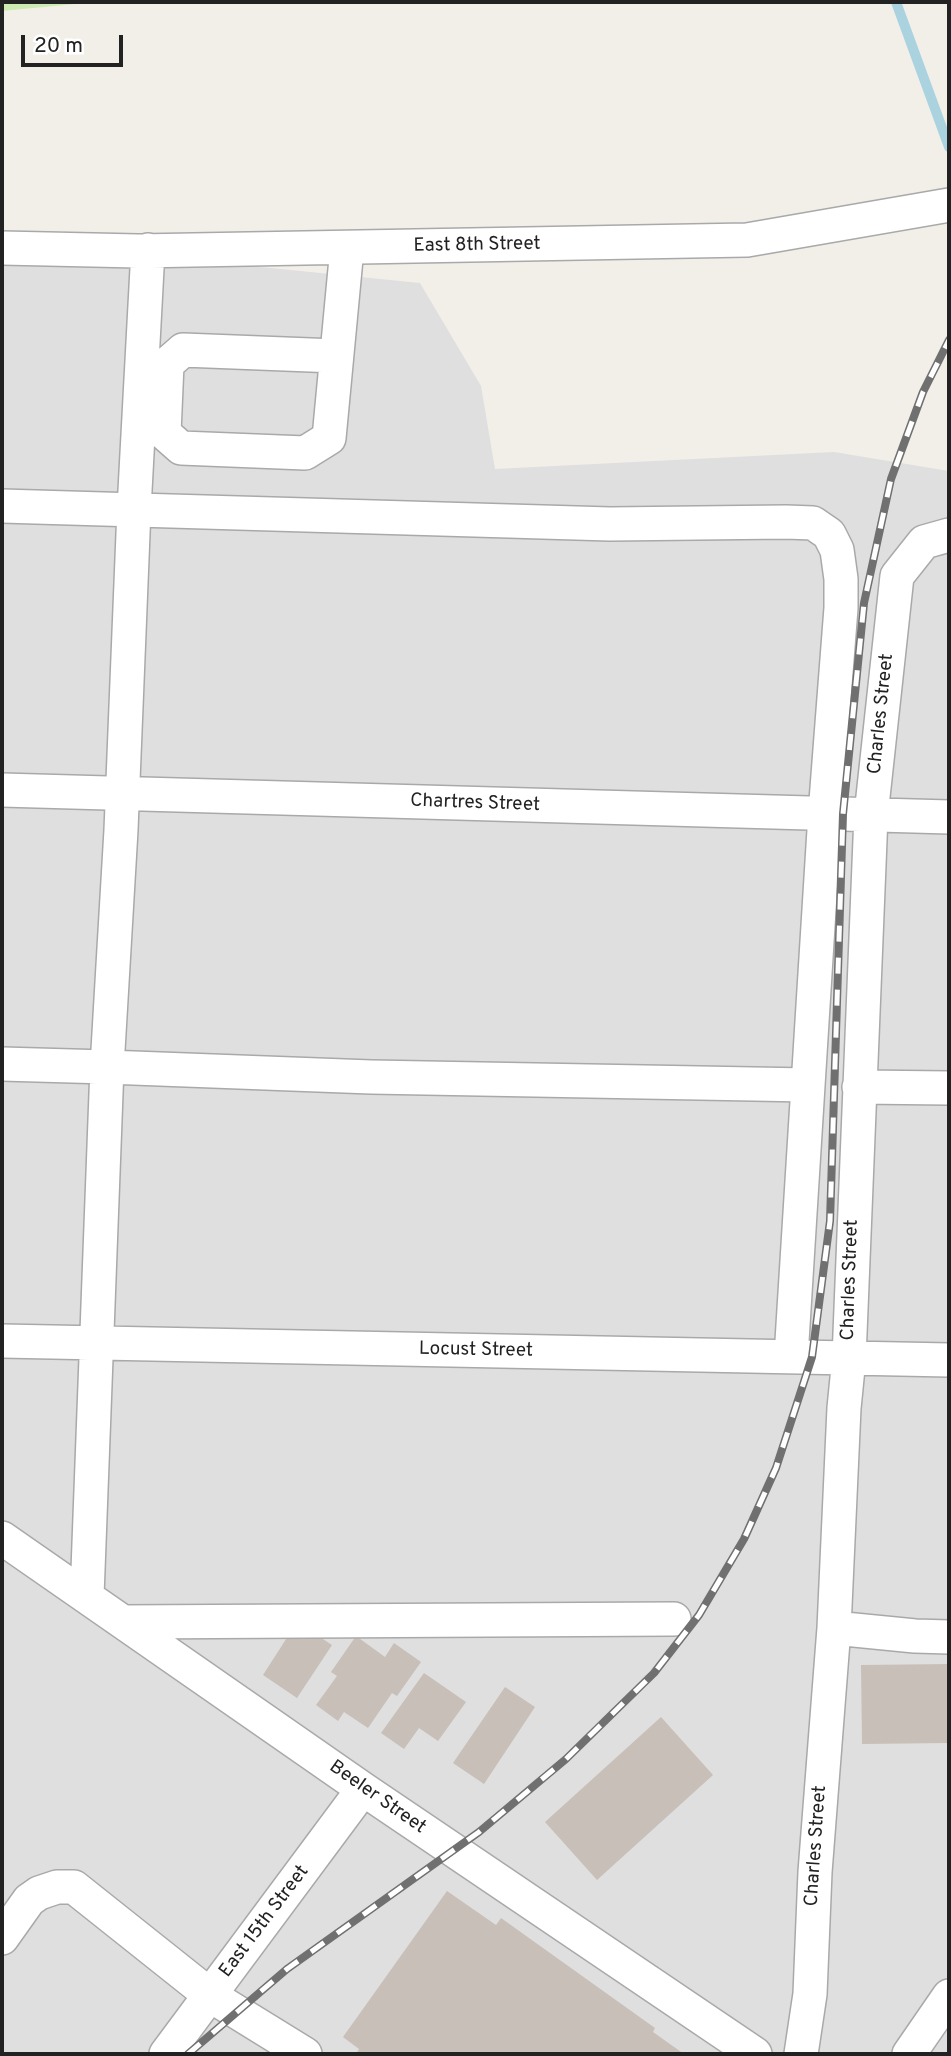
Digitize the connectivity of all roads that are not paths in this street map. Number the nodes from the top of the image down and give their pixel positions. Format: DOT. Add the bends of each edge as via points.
graph roads {
  1 [pos="949,205"];
  2 [pos="2,248"];
  3 [pos="347,248"];
  4 [pos="148,250"];
  5 [pos="337,356"];
  6 [pos="2,506"];
  7 [pos="134,509"];
  8 [pos="949,535"];
  9 [pos="2,790"];
  10 [pos="122,794"];
  11 [pos="825,814"];
  12 [pos="871,815"];
  13 [pos="949,817"];
  14 [pos="2,1064"];
  15 [pos="107,1067"];
  16 [pos="808,1085"];
  17 [pos="859,1087"];
  18 [pos="949,1088"];
  19 [pos="2,1341"];
  20 [pos="96,1343"];
  21 [pos="791,1357"];
  22 [pos="849,1358"];
  23 [pos="949,1360"];
  24 [pos="2,1538"];
  25 [pos="87,1596"];
  26 [pos="674,1619"];
  27 [pos="123,1622"];
  28 [pos="834,1628"];
  29 [pos="949,1637"];
  30 [pos="363,1789"];
  31 [pos="2,1938"];
  32 [pos="211,1996"];
  33 [pos="949,1996"];
  34 [pos="166,2054"];
  35 [pos="305,2054"];
  36 [pos="755,2054"];
  37 [pos="802,2054"];
  38 [pos="909,2054"];
  1 -- 3 [label="street, East 8th Street" via="747,240"];
  2 -- 4 [label="street, East 8th Street"];
  3 -- 4 [label="street, East 8th Street"];
  3 -- 5 [label="street"];
  4 -- 7 [label="street"];
  5 -- 5 [label="street" via="329,438 305,453 181,448 164,433 167,364 183,351"];
  6 -- 7 [label="street"];
  7 -- 10 [label="street"];
  7 -- 11 [label="street" via="610,524 813,523 829,534 837,550 841,579"];
  8 -- 12 [label="street, Charles Street" via="924,542 897,576"];
  9 -- 10 [label="street, Chartres Street"];
  10 -- 11 [label="street, Chartres Street"];
  10 -- 15 [label="street"];
  11 -- 12 [label="street, Chartres Street"];
  11 -- 16 [label="street"];
  12 -- 13 [label="street, Chartres Street"];
  12 -- 17 [label="street, Charles Street"];
  14 -- 15 [label="street"];
  15 -- 16 [label="street"];
  15 -- 20 [label="street"];
  16 -- 21 [label="street"];
  17 -- 18 [label="street"];
  17 -- 22 [label="street, Charles Street"];
  19 -- 20 [label="street, Locust Street"];
  20 -- 21 [label="street, Locust Street"];
  20 -- 25 [label="street"];
  21 -- 22 [label="street, Locust Street"];
  22 -- 23 [label="street, Locust Street"];
  22 -- 28 [label="street, Charles Street"];
  24 -- 25 [label="street, Beeler Street"];
  25 -- 27 [label="street, Beeler Street"];
  26 -- 27 [label="street"];
  27 -- 30 [label="street, Beeler Street"];
  28 -- 29 [label="street"];
  28 -- 37 [label="street, Charles Street"];
  30 -- 32 [label="street, East 15th Street"];
  30 -- 36 [label="street, Beeler Street"];
  31 -- 32 [label="street" via="29,1900 57,1886 74,1887"];
  32 -- 34 [label="street, East 15th Street"];
  32 -- 35 [label="street"];
  33 -- 38 [label="street"];
}
